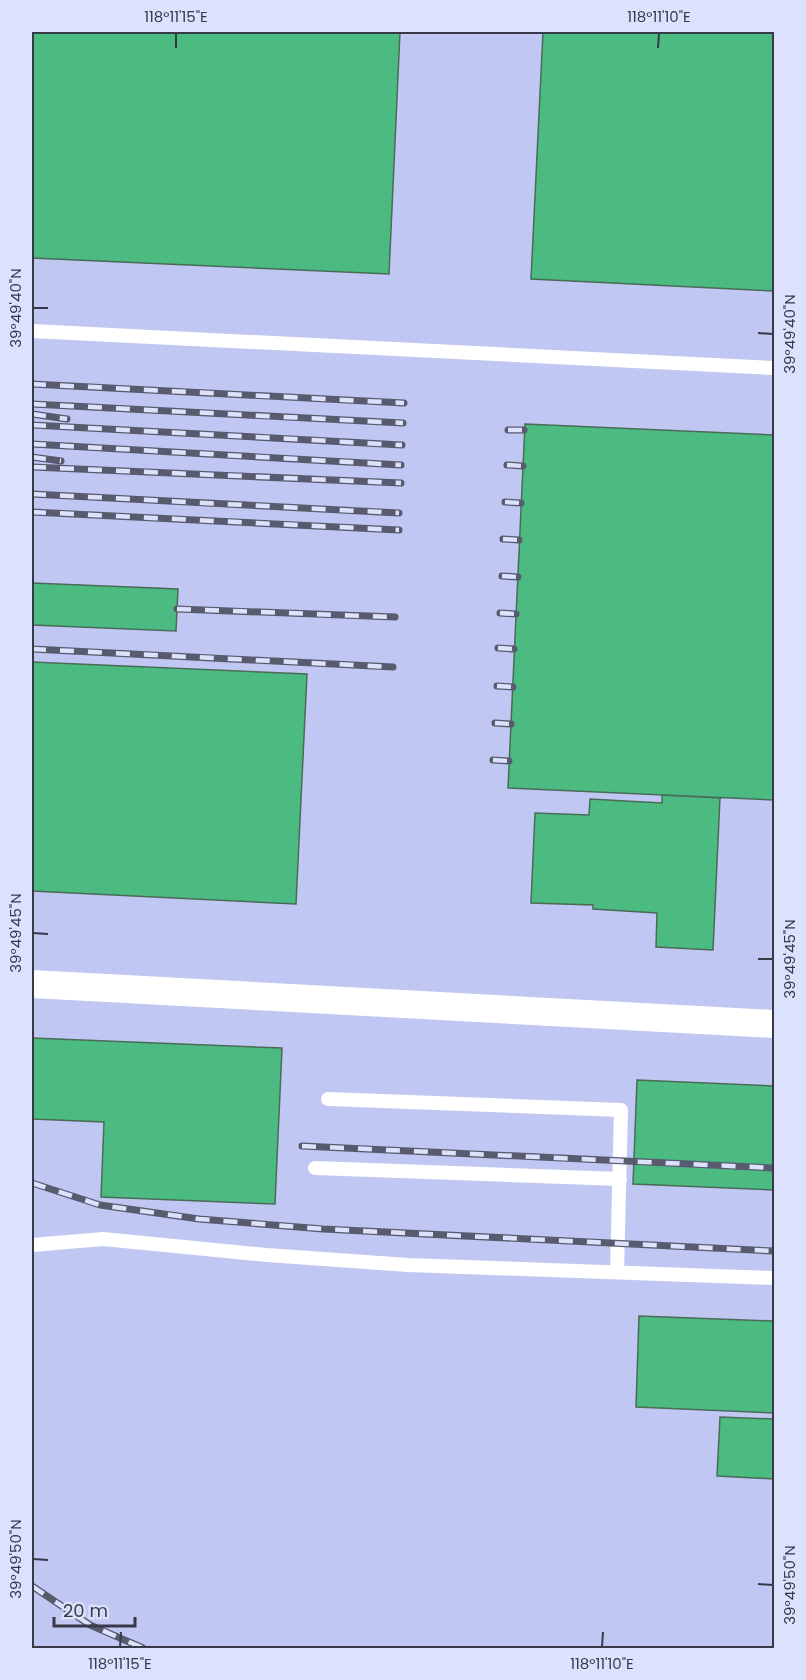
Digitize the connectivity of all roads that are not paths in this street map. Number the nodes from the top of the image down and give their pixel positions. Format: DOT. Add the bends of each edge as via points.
graph roads {
  1 [pos="32,331"];
  2 [pos="774,368"];
  3 [pos="32,984"];
  4 [pos="774,1024"];
  5 [pos="328,1099"];
  6 [pos="315,1168"];
  7 [pos="620,1179"];
  8 [pos="32,1245"];
  9 [pos="617,1272"];
  10 [pos="774,1278"];
  1 -- 2 [label="lane"];
  3 -- 4 [label="street"];
  5 -- 7 [label="lane" via="621,1110"];
  6 -- 7 [label="lane"];
  7 -- 9 [label="lane"];
  8 -- 9 [label="lane" via="103,1239 408,1265"];
  9 -- 10 [label="lane"];
}
